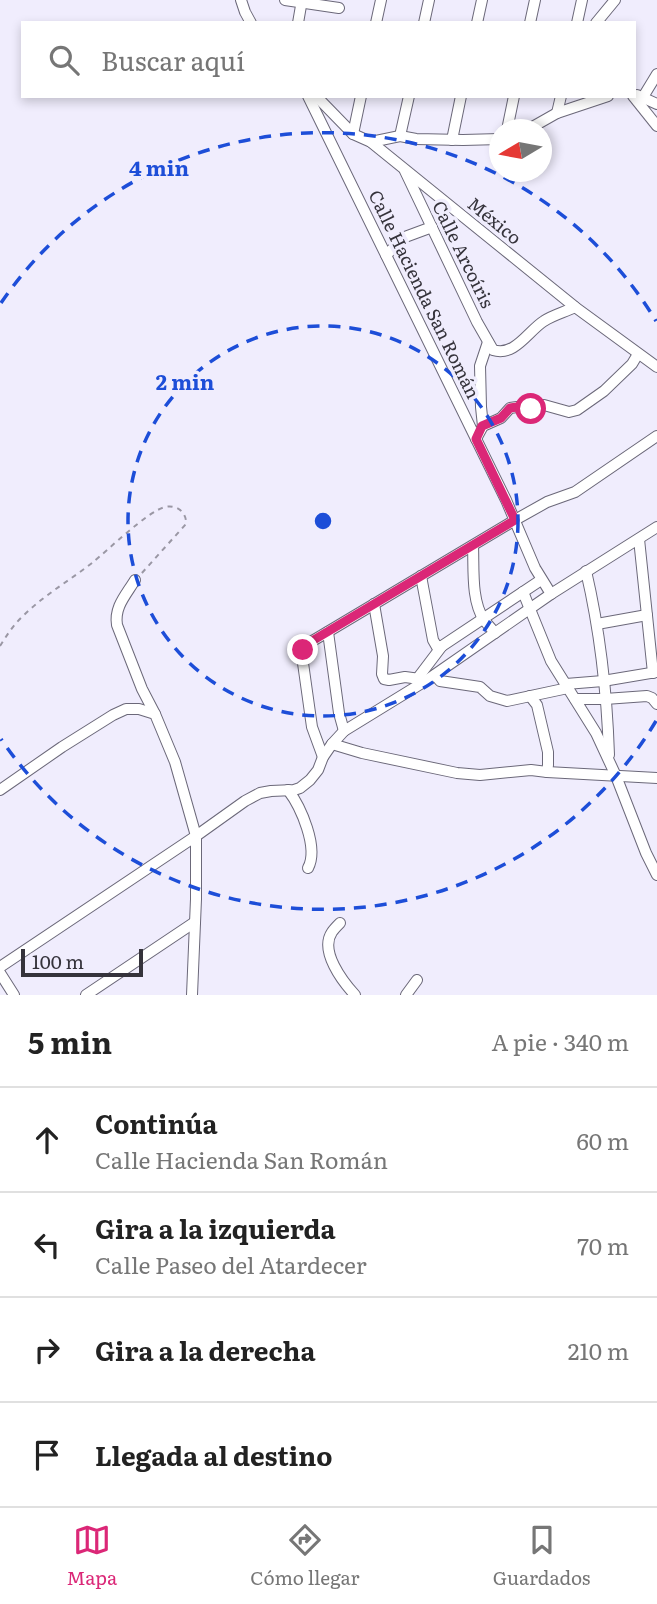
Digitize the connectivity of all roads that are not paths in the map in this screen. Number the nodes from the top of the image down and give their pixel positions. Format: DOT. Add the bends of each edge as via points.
graph roads {
  1 [pos="241,0"];
  2 [pos="285,0"];
  3 [pos="381,0"];
  4 [pos="429,0"];
  5 [pos="482,0"];
  6 [pos="535,0"];
  7 [pos="582,0"];
  8 [pos="615,0"];
  9 [pos="302,1"];
  10 [pos="339,8"];
  11 [pos="250,21"];
  12 [pos="298,21"];
  13 [pos="376,21"];
  14 [pos="424,21"];
  15 [pos="477,21"];
  16 [pos="530,21"];
  17 [pos="577,21"];
  18 [pos="598,21"];
  19 [pos="657,74"];
  20 [pos="637,96"];
  21 [pos="309,98"];
  22 [pos="318,98"];
  23 [pos="361,98"];
  24 [pos="409,98"];
  25 [pos="461,98"];
  26 [pos="514,98"];
  27 [pos="561,98"];
  28 [pos="602,98"];
  29 [pos="657,104"];
  30 [pos="557,113"];
  31 [pos="509,119"];
  32 [pos="546,119"];
  33 [pos="657,127"];
  34 [pos="353,134"];
  35 [pos="400,136"];
  36 [pos="489,139"];
  37 [pos="452,140"];
  38 [pos="371,142"];
  39 [pos="403,168"];
  40 [pos="432,227"];
  41 [pos="386,255"];
  42 [pos="575,307"];
  43 [pos="488,342"];
  44 [pos="638,354"];
  45 [pos="657,367"];
  46 [pos="482,426"];
  47 [pos="657,436"];
  48 [pos="476,439"];
  49 [pos="515,520"];
  50 [pos="657,527"];
  51 [pos="639,539"];
  52 [pos="473,546"];
  53 [pos="586,571"];
  54 [pos="421,576"];
  55 [pos="135,580"];
  56 [pos="541,580"];
  57 [pos="523,592"];
  58 [pos="551,594"];
  59 [pos="374,604"];
  60 [pos="530,608"];
  61 [pos="648,615"];
  62 [pos="483,618"];
  63 [pos="597,624"];
  64 [pos="328,632"];
  65 [pos="495,633"];
  66 [pos="442,646"];
  67 [pos="655,672"];
  68 [pos="427,678"];
  69 [pos="603,681"];
  70 [pos="567,686"];
  71 [pos="530,696"];
  72 [pos="575,699"];
  73 [pos="605,699"];
  74 [pos="657,704"];
  75 [pos="155,714"];
  76 [pos="344,731"];
  77 [pos="332,744"];
  78 [pos="323,757"];
  79 [pos="609,761"];
  80 [pos="547,772"];
  81 [pos="616,776"];
  82 [pos="657,778"];
  83 [pos="0,790"];
  84 [pos="288,790"];
  85 [pos="196,836"];
  86 [pos="307,868"];
  87 [pos="657,875"];
  88 [pos="195,922"];
  89 [pos="340,923"];
  90 [pos="0,967"];
  91 [pos="0,973"];
  92 [pos="417,980"];
  93 [pos="14,995"];
  94 [pos="86,995"];
  95 [pos="192,995"];
  96 [pos="355,995"];
  97 [pos="406,995"];
  1 -- 11 [label="street"];
  2 -- 9 [label="street"];
  3 -- 13 [label="street"];
  4 -- 14 [label="street"];
  5 -- 15 [label="street"];
  6 -- 16 [label="street"];
  7 -- 17 [label="street"];
  8 -- 18 [label="street"];
  9 -- 10 [label="street"];
  9 -- 12 [label="street"];
  19 -- 20 [label="street"];
  20 -- 29 [label="street"];
  20 -- 33 [label="street"];
  21 -- 41 [label="street, Calle Hacienda San Román"];
  22 -- 34 [label="street, México"];
  23 -- 34 [label="street"];
  24 -- 35 [label="street"];
  25 -- 37 [label="street"];
  26 -- 31 [label="street"];
  27 -- 30 [label="street"];
  28 -- 30 [label="street"];
  30 -- 32 [label="street"];
  34 -- 38 [label="street, México"];
  35 -- 37 [label="street"];
  35 -- 38 [label="street"];
  36 -- 37 [label="street"];
  38 -- 39 [label="street, México"];
  39 -- 40 [label="street, Calle Arcoíris"];
  39 -- 42 [label="street, México"];
  40 -- 41 [label="street" via="405,237"];
  40 -- 43 [label="street, Calle Arcoíris"];
  41 -- 48 [label="street, Calle Hacienda San Román"];
  42 -- 43 [label="street, Calle Arcoíris" via="545,320 508,350 496,352"];
  42 -- 44 [label="street, México"];
  43 -- 46 [label="street" via="480,366"];
  44 -- 45 [label="street, México"];
  44 -- 46 [label="street" via="604,391 577,410 544,405 510,408 501,418"];
  46 -- 48 [label="street"];
  47 -- 49 [label="street" via="575,492"];
  48 -- 49 [label="street, Calle Hacienda San Román"];
  49 -- 52 [label="street"];
  49 -- 56 [label="street, Calle Hacienda San Román"];
  50 -- 51 [label="street"];
  51 -- 53 [label="street"];
  51 -- 61 [label="street"];
  52 -- 54 [label="street"];
  52 -- 62 [label="street" via="476,594"];
  53 -- 58 [label="street"];
  53 -- 63 [label="street"];
  54 -- 59 [label="street"];
  54 -- 66 [label="street" via="433,640"];
  55 -- 75 [label="street" via="115,616"];
  56 -- 57 [label="street"];
  56 -- 58 [label="street, Calle Hacienda San Román"];
  57 -- 60 [label="street"];
  57 -- 62 [label="street"];
  58 -- 60 [label="street"];
  59 -- 64 [label="street"];
  59 -- 68 [label="street" via="384,679"];
  60 -- 65 [label="street"];
  60 -- 70 [label="street" via="551,661"];
  61 -- 63 [label="street"];
  61 -- 67 [label="street"];
  62 -- 65 [label="street"];
  62 -- 66 [label="street"];
  63 -- 69 [label="street"];
  64 -- 76 [label="street"];
  64 -- 78 [label="street" via="303,650 312,727"];
  65 -- 68 [label="street"];
  66 -- 68 [label="street"];
  67 -- 69 [label="street"];
  68 -- 71 [label="street" via="480,687 507,701"];
  68 -- 76 [label="street"];
  69 -- 70 [label="street"];
  69 -- 73 [label="street"];
  70 -- 71 [label="street"];
  70 -- 72 [label="street"];
  71 -- 80 [label="street" via="537,705 548,752"];
  72 -- 73 [label="street"];
  72 -- 79 [label="street"];
  73 -- 74 [label="street" via="647,696"];
  73 -- 79 [label="street"];
  75 -- 83 [label="street" via="126,709 113,715"];
  75 -- 85 [label="street" via="175,762"];
  76 -- 77 [label="street"];
  77 -- 78 [label="street"];
  77 -- 80 [label="street" via="457,773"];
  78 -- 84 [label="street" via="310,780"];
  79 -- 81 [label="street"];
  80 -- 81 [label="street"];
  81 -- 82 [label="street"];
  81 -- 87 [label="street"];
  84 -- 85 [label="street" via="260,793"];
  84 -- 86 [label="street" via="307,827 311,854"];
  85 -- 88 [label="street"];
  85 -- 90 [label="street"];
  88 -- 94 [label="street"];
  88 -- 95 [label="street"];
  89 -- 96 [label="street" via="330,934 328,946 342,980"];
  91 -- 93 [label="street"];
  92 -- 97 [label="street"];
}
